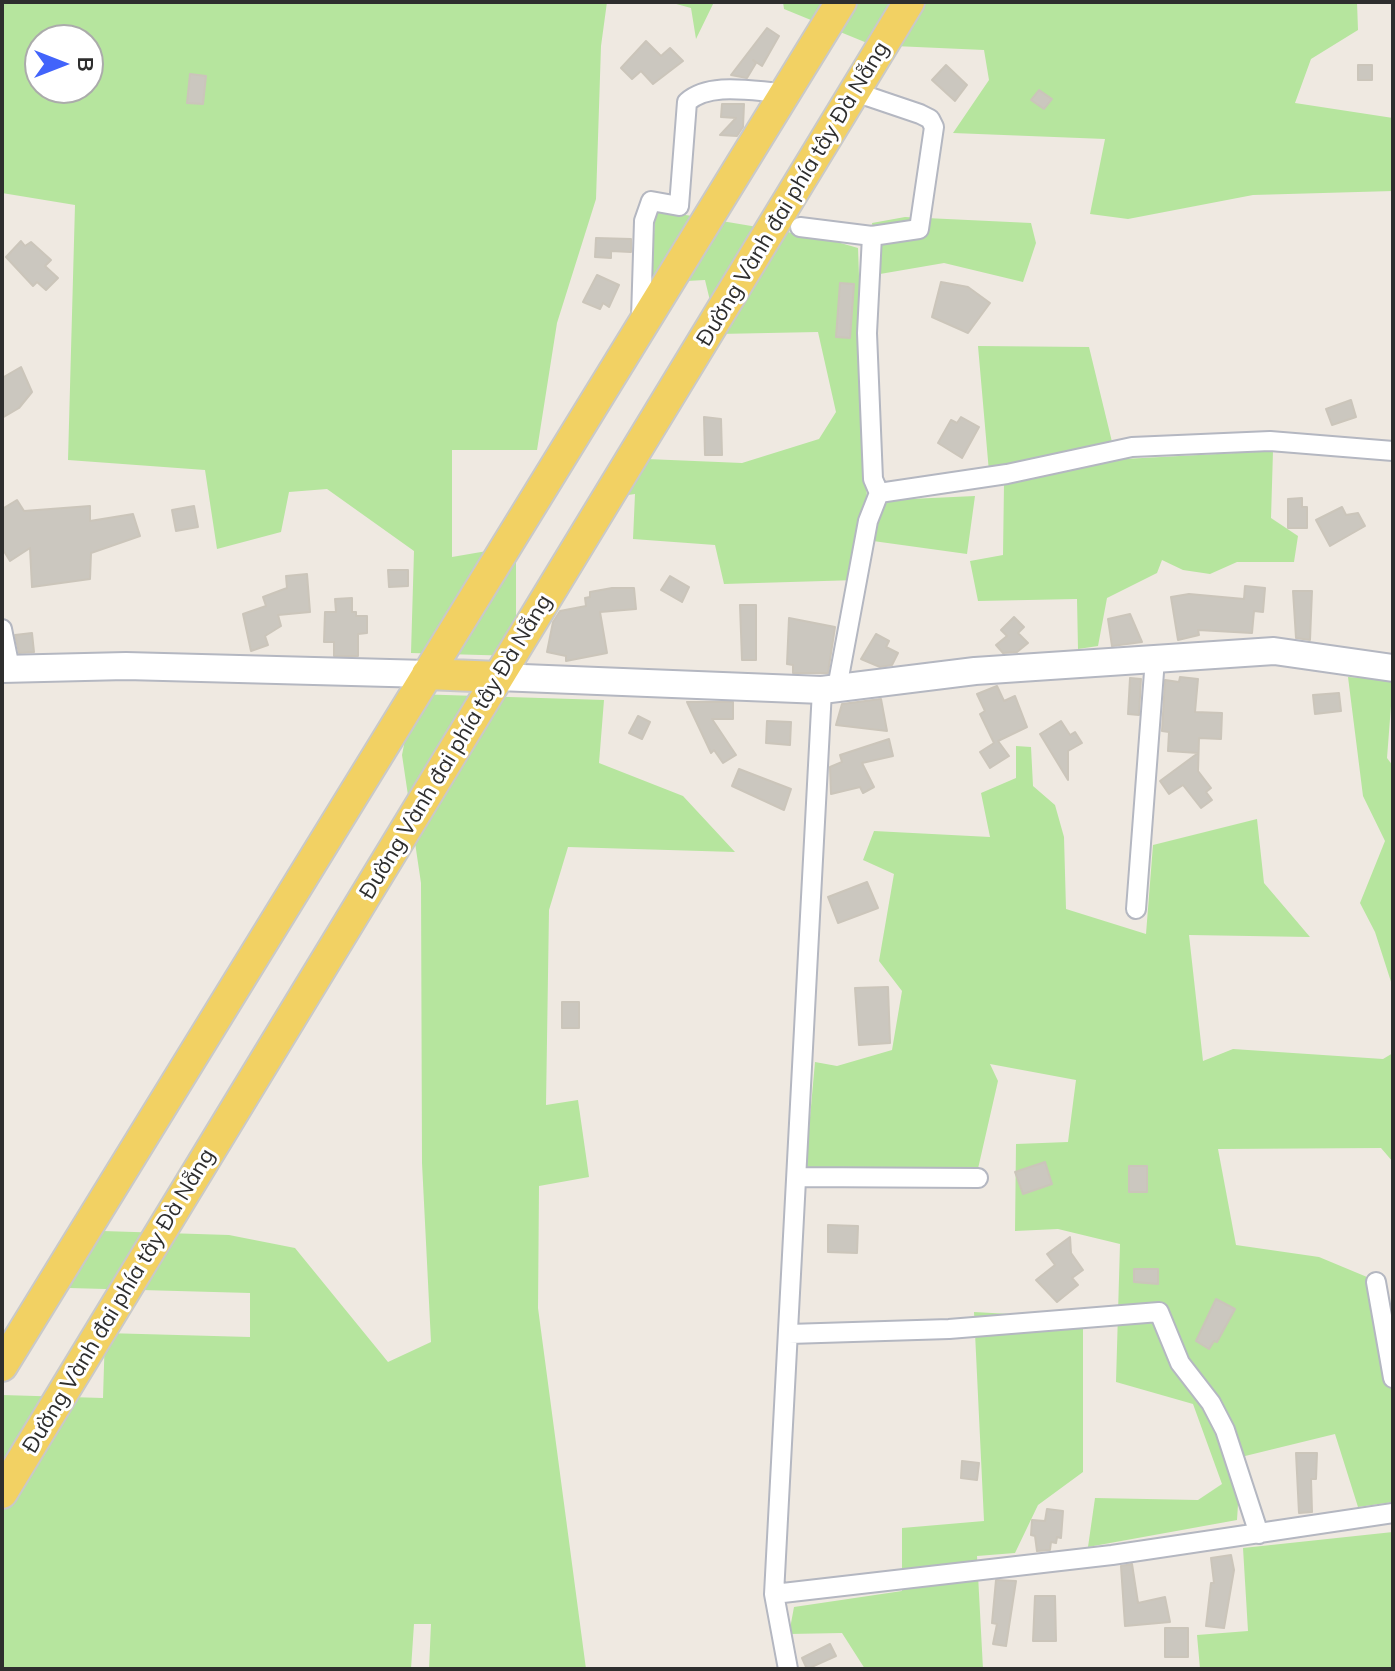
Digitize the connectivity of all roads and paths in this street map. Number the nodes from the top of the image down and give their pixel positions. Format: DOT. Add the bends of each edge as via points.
graph roads {
  1 [pos="841,2"];
  2 [pos="909,2"];
  3 [pos="855,92"];
  4 [pos="785,93"];
  5 [pos="800,227"];
  6 [pos="872,236"];
  7 [pos="641,326"];
  8 [pos="1393,451"];
  9 [pos="879,493"];
  10 [pos="2,629"];
  11 [pos="1155,659"];
  12 [pos="6,668"];
  13 [pos="1393,668"];
  14 [pos="427,674"];
  15 [pos="498,677"];
  16 [pos="830,689"];
  17 [pos="1136,909"];
  18 [pos="797,1177"];
  19 [pos="978,1178"];
  20 [pos="1376,1282"];
  21 [pos="789,1334"];
  22 [pos="2,1366"];
  23 [pos="1393,1378"];
  24 [pos="2,1493"];
  25 [pos="1393,1513"];
  26 [pos="1259,1534"];
  27 [pos="774,1594"];
  28 [pos="788,1669"];
  1 -- 4 [label="main road"];
  2 -- 3 [label="main road, Đường Vành đai phía tây Đà Nẵng"];
  3 -- 6 [label="street" via="930,119 935,133 919,229"];
  3 -- 15 [label="main road, Đường Vành đai phía tây Đà Nẵng"];
  4 -- 7 [label="main road"];
  4 -- 7 [label="street" via="711,90 687,102 679,206 651,201 644,221"];
  5 -- 6 [label="street"];
  6 -- 9 [label="street" via="867,333 873,479"];
  7 -- 14 [label="main road"];
  8 -- 9 [label="street" via="1270,441 1132,447 1007,474"];
  9 -- 16 [label="street"];
  10 -- 12 [label="street"];
  11 -- 13 [label="street" via="1274,651"];
  11 -- 16 [label="street" via="975,671"];
  11 -- 17 [label="street"];
  12 -- 14 [label="street"];
  14 -- 15 [label="main road"];
  14 -- 22 [label="main road"];
  15 -- 16 [label="street"];
  15 -- 24 [label="main road, Đường Vành đai phía tây Đà Nẵng"];
  16 -- 18 [label="street"];
  18 -- 19 [label="street"];
  18 -- 21 [label="street"];
  20 -- 23 [label="street"];
  21 -- 26 [label="street" via="949,1329 1159,1312 1180,1363 1225,1430"];
  21 -- 27 [label="street"];
  25 -- 26 [label="street"];
  26 -- 27 [label="street"];
  27 -- 28 [label="street"];
}
